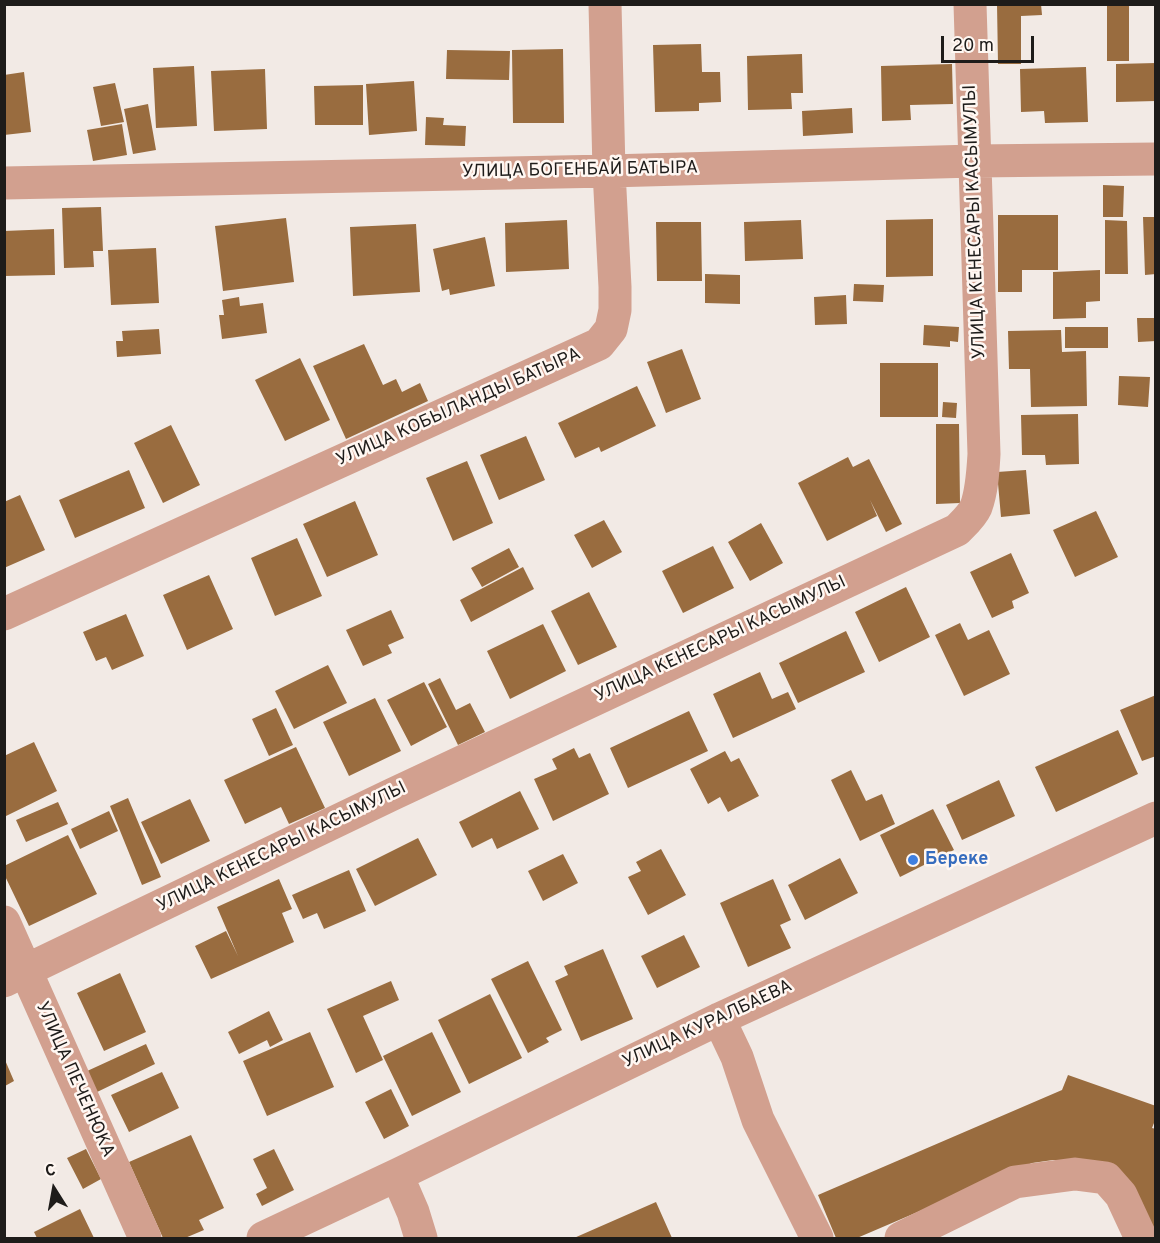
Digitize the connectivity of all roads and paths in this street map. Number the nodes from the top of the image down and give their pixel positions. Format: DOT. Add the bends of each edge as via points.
graph roads {
  1 [pos="605,4"];
  2 [pos="970,4"];
  3 [pos="1155,159"];
  4 [pos="974,161"];
  5 [pos="609,171"];
  6 [pos="4,183"];
  7 [pos="4,614"];
  8 [pos="1153,825"];
  9 [pos="4,922"];
  10 [pos="15,976"];
  11 [pos="719,1019"];
  12 [pos="397,1175"];
  13 [pos="145,1239"];
  14 [pos="263,1239"];
  15 [pos="421,1239"];
  16 [pos="817,1239"];
  17 [pos="901,1239"];
  18 [pos="1140,1239"];
  1 -- 5 [label="street, УЛИЦА КОБЫЛАНДЫ БАТЫРА"];
  2 -- 4 [label="street, УЛИЦА КЕНЕСАРЫ КАСЫМУЛЫ"];
  3 -- 4 [label="street, УЛИЦА БОГЕНБАЙ БАТЫРА"];
  4 -- 5 [label="street, УЛИЦА БОГЕНБАЙ БАТЫРА"];
  4 -- 10 [label="street, УЛИЦА КЕНЕСАРЫ КАСЫМУЛЫ" via="984,454 975,509 957,530"];
  5 -- 6 [label="street, УЛИЦА БОГЕНБАЙ БАТЫРА"];
  5 -- 7 [label="street, УЛИЦА КОБЫЛАНДЫ БАТЫРА" via="615,310 611,329 599,345"];
  8 -- 11 [label="street, УЛИЦА КУРАЛБАЕВА"];
  9 -- 10 [label="street, УЛИЦА ПЕЧЕНЮКА"];
  10 -- 13 [label="street, УЛИЦА ПЕЧЕНЮКА"];
  11 -- 12 [label="street, УЛИЦА КУРАЛБАЕВА"];
  11 -- 16 [label="street" via="758,1120"];
  12 -- 14 [label="street, УЛИЦА КУРАЛБАЕВА"];
  12 -- 15 [label="street"];
  17 -- 18 [label="street" via="1015,1182 1075,1174 1106,1178 1121,1195"];
}
